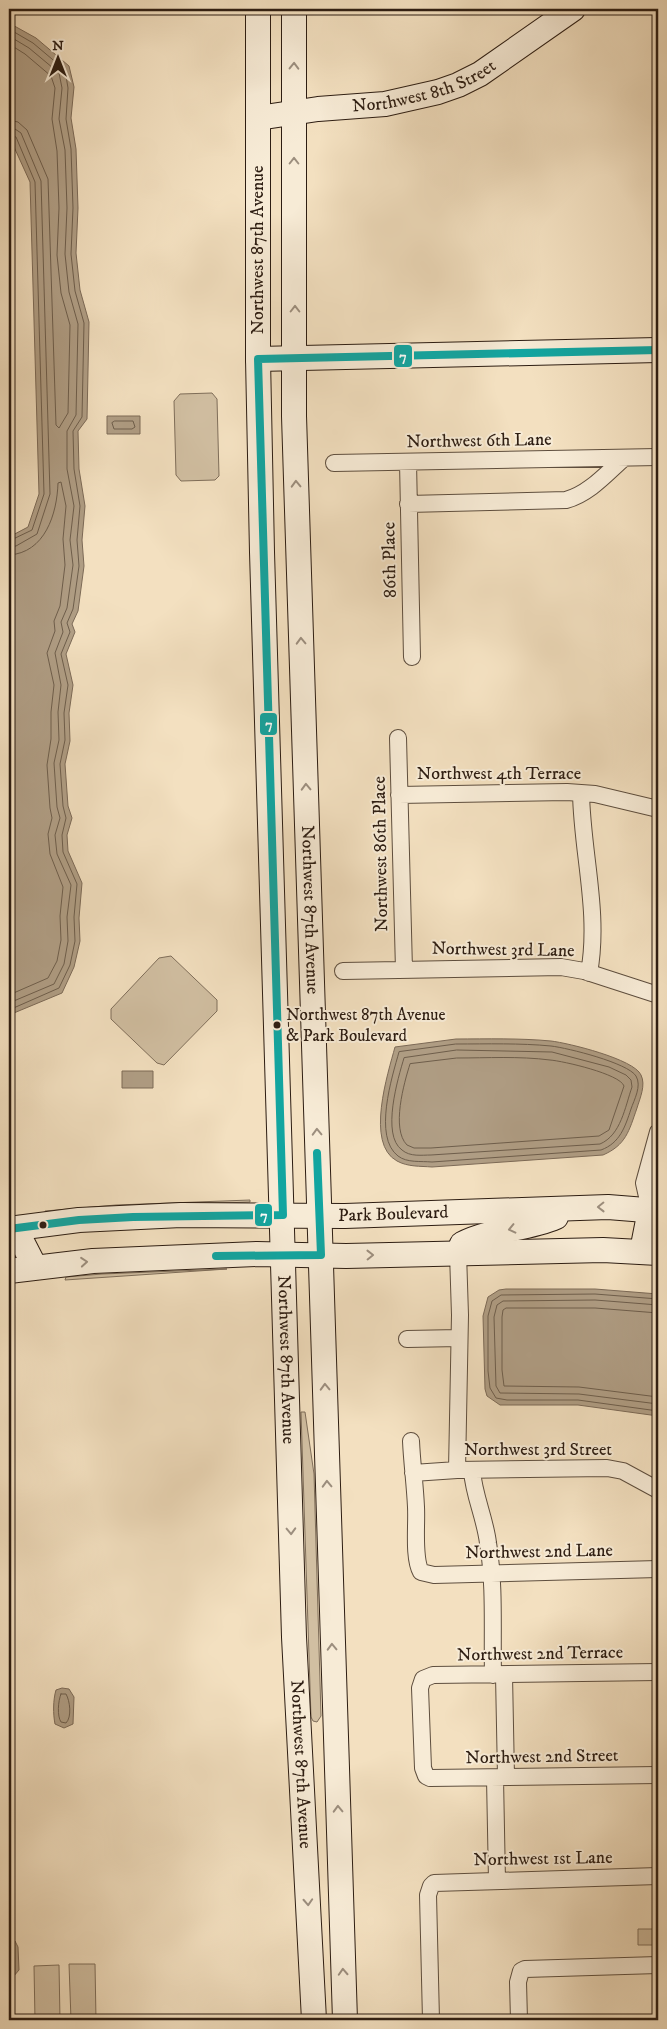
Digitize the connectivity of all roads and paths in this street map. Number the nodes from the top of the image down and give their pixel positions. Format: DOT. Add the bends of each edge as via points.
graph roads {
  1 [pos="258,9"];
  2 [pos="294,9"];
  3 [pos="573,9"];
  4 [pos="294,113"];
  5 [pos="258,118"];
  6 [pos="658,350"];
  7 [pos="295,358"];
  8 [pos="258,359"];
  9 [pos="658,457"];
  10 [pos="624,458"];
  11 [pos="408,462"];
  12 [pos="334,463"];
  13 [pos="408,504"];
  14 [pos="412,657"];
  15 [pos="398,738"];
  16 [pos="581,793"];
  17 [pos="399,794"];
  18 [pos="658,809"];
  19 [pos="312,954"];
  20 [pos="275,955"];
  21 [pos="404,970"];
  22 [pos="343,971"];
  23 [pos="589,973"];
  24 [pos="658,995"];
  25 [pos="658,1132"];
  26 [pos="655,1206"];
  27 [pos="575,1208"];
  28 [pos="283,1215"];
  29 [pos="319,1216"];
  30 [pos="12,1228"];
  31 [pos="650,1252"];
  32 [pos="458,1253"];
  33 [pos="284,1255"];
  34 [pos="321,1255"];
  35 [pos="35,1267"];
  36 [pos="9,1271"];
  37 [pos="459,1338"];
  38 [pos="407,1339"];
  39 [pos="411,1441"];
  40 [pos="464,1470"];
  41 [pos="413,1473"];
  42 [pos="658,1490"];
  43 [pos="658,1569"];
  44 [pos="491,1573"];
  45 [pos="658,1672"];
  46 [pos="499,1675"];
  47 [pos="658,1775"];
  48 [pos="426,1776"];
  49 [pos="501,1778"];
  50 [pos="658,1876"];
  51 [pos="497,1881"];
  52 [pos="658,1965"];
  53 [pos="314,2020"];
  54 [pos="345,2020"];
  55 [pos="431,2020"];
  56 [pos="519,2020"];
  1 -- 5 [label="main road, Northwest 87th Avenue"];
  4 -- 2 [label="main road, Northwest 87th Avenue, one-way"];
  3 -- 4 [label="main road, Northwest 8th Street" via="480,74 445,90 385,104 318,108"];
  4 -- 5 [label="main road, Northwest 8th Street"];
  7 -- 4 [label="main road, Northwest 87th Avenue, one-way"];
  5 -- 8 [label="main road, Northwest 87th Avenue"];
  6 -- 7 [label="main road"];
  7 -- 8 [label="main road"];
  19 -- 7 [label="main road, Northwest 87th Avenue, one-way" via="294,416"];
  8 -- 20 [label="main road, Northwest 87th Avenue"];
  9 -- 10 [label="street, Northwest 6th Lane"];
  10 -- 11 [label="street, Northwest 6th Lane"];
  10 -- 13 [label="street" via="587,490 566,500"];
  11 -- 12 [label="street, Northwest 6th Lane"];
  11 -- 13 [label="street, 86th Place"];
  13 -- 14 [label="street, 86th Place"];
  15 -- 17 [label="street, Northwest 86th Place"];
  16 -- 17 [label="street, Northwest 4th Terrace"];
  16 -- 18 [label="street, Northwest 4th Terrace"];
  16 -- 23 [label="street" via="594,935"];
  17 -- 21 [label="street, Northwest 86th Place"];
  19 -- 20 [label="main road"];
  29 -- 19 [label="main road, Northwest 87th Avenue, one-way"];
  20 -- 28 [label="main road, Northwest 87th Avenue"];
  21 -- 22 [label="street, Northwest 3rd Lane"];
  21 -- 23 [label="street, Northwest 3rd Lane" via="545,967 572,968"];
  23 -- 24 [label="street, Northwest 3rd Lane"];
  25 -- 26 [label="street" via="644,1183"];
  26 -- 27 [label="main road, Park Boulevard, one-way"];
  26 -- 31 [label="main road"];
  27 -- 29 [label="main road, Park Boulevard"];
  27 -- 32 [label="main road, one-way" via="543,1222 474,1238 462,1244"];
  28 -- 29 [label="main road, Park Boulevard"];
  28 -- 30 [label="main road, Park Boulevard" via="134,1217"];
  28 -- 33 [label="main road, Northwest 87th Avenue"];
  29 -- 34 [label="main road, Northwest 87th Avenue"];
  30 -- 35 [label="main road"];
  31 -- 32 [label="main road"];
  34 -- 32 [label="main road, one-way"];
  32 -- 37 [label="street"];
  33 -- 34 [label="main road"];
  35 -- 33 [label="main road, one-way" via="131,1259"];
  33 -- 53 [label="main road, Northwest 87th Avenue, one-way" via="294,1627"];
  54 -- 34 [label="main road, Northwest 87th Avenue, one-way"];
  35 -- 36 [label="main road"];
  37 -- 38 [label="street"];
  37 -- 40 [label="street"];
  39 -- 41 [label="street"];
  40 -- 41 [label="street, Northwest 3rd Street"];
  40 -- 42 [label="street, Northwest 3rd Street" via="607,1468 623,1471"];
  40 -- 44 [label="street" via="474,1489 485,1526"];
  41 -- 44 [label="street, Northwest 2nd Lane" via="417,1558 421,1572 434,1575"];
  43 -- 44 [label="street, Northwest 2nd Lane"];
  44 -- 46 [label="street"];
  45 -- 46 [label="street, Northwest 2nd Terrace"];
  46 -- 48 [label="street, Northwest 2nd Terrace" via="433,1675 423,1679 420,1698"];
  46 -- 49 [label="street"];
  47 -- 49 [label="street, Northwest 2nd Street"];
  48 -- 49 [label="street, Northwest 2nd Street" via="436,1779"];
  49 -- 51 [label="street"];
  50 -- 51 [label="street, Northwest 1st Lane"];
  51 -- 55 [label="street, Northwest 1st Lane" via="440,1882 431,1886 428,1896"];
  52 -- 56 [label="street" via="531,1967 521,1972 518,1982"];
}
